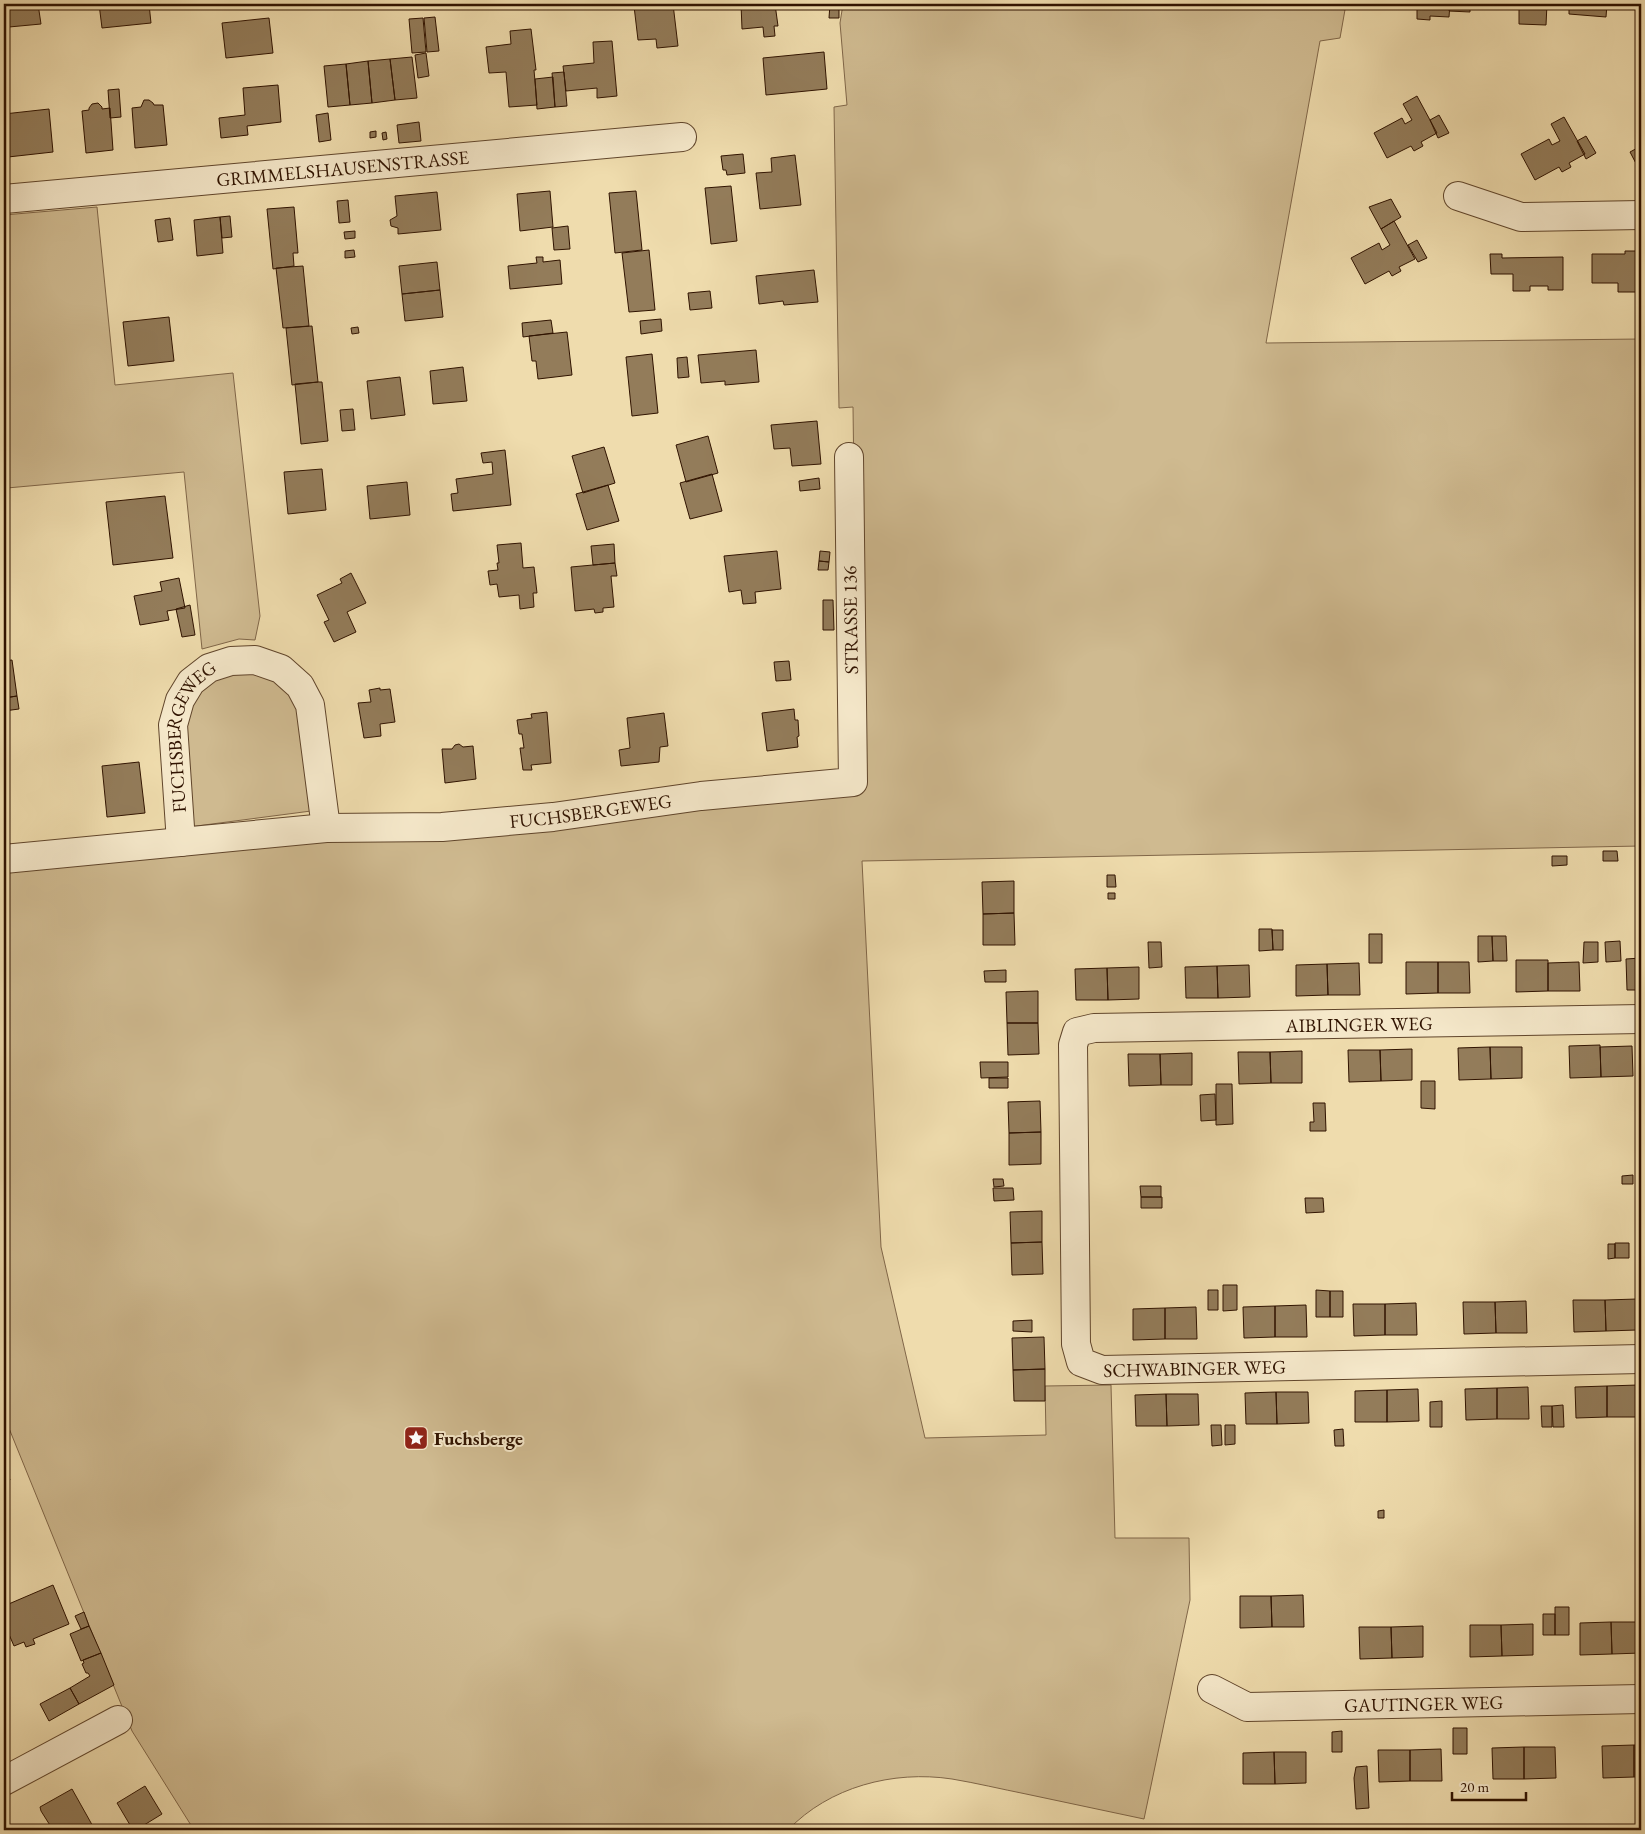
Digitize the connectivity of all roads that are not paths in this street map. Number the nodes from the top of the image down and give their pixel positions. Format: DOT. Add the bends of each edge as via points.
graph roads {
  1 [pos="682,137"];
  2 [pos="1458,196"];
  3 [pos="4,199"];
  4 [pos="1641,215"];
  5 [pos="849,457"];
  6 [pos="854,782"];
  7 [pos="326,828"];
  8 [pos="181,842"];
  9 [pos="4,859"];
  10 [pos="1641,1019"];
  11 [pos="1077,1032"];
  12 [pos="1641,1359"];
  13 [pos="1212,1688"];
  14 [pos="1641,1699"];
  15 [pos="118,1720"];
  16 [pos="4,1781"];
  1 -- 3 [label="street, GRIMMELSHAUSENSTRASSE"];
  2 -- 4 [label="street" via="1521,217"];
  5 -- 6 [label="street, STRASSE 136"];
  6 -- 7 [label="street, FUCHSBERGEWEG" via="701,796 553,817 442,827"];
  7 -- 8 [label="street, FUCHSBERGEWEG"];
  7 -- 8 [label="street, FUCHSBERGEWEG" via="310,705 300,686 281,669 255,660 231,660 209,668 191,682 180,700 174,725"];
  8 -- 9 [label="street, FUCHSBERGEWEG"];
  10 -- 11 [label="street, AIBLINGER WEG" via="1094,1028"];
  11 -- 12 [label="street, SCHWABINGER WEG" via="1073,1045 1075,1274 1076,1344 1081,1362 1102,1370"];
  13 -- 14 [label="street, GAUTINGER WEG" via="1246,1707"];
  15 -- 16 [label="street"];
}
